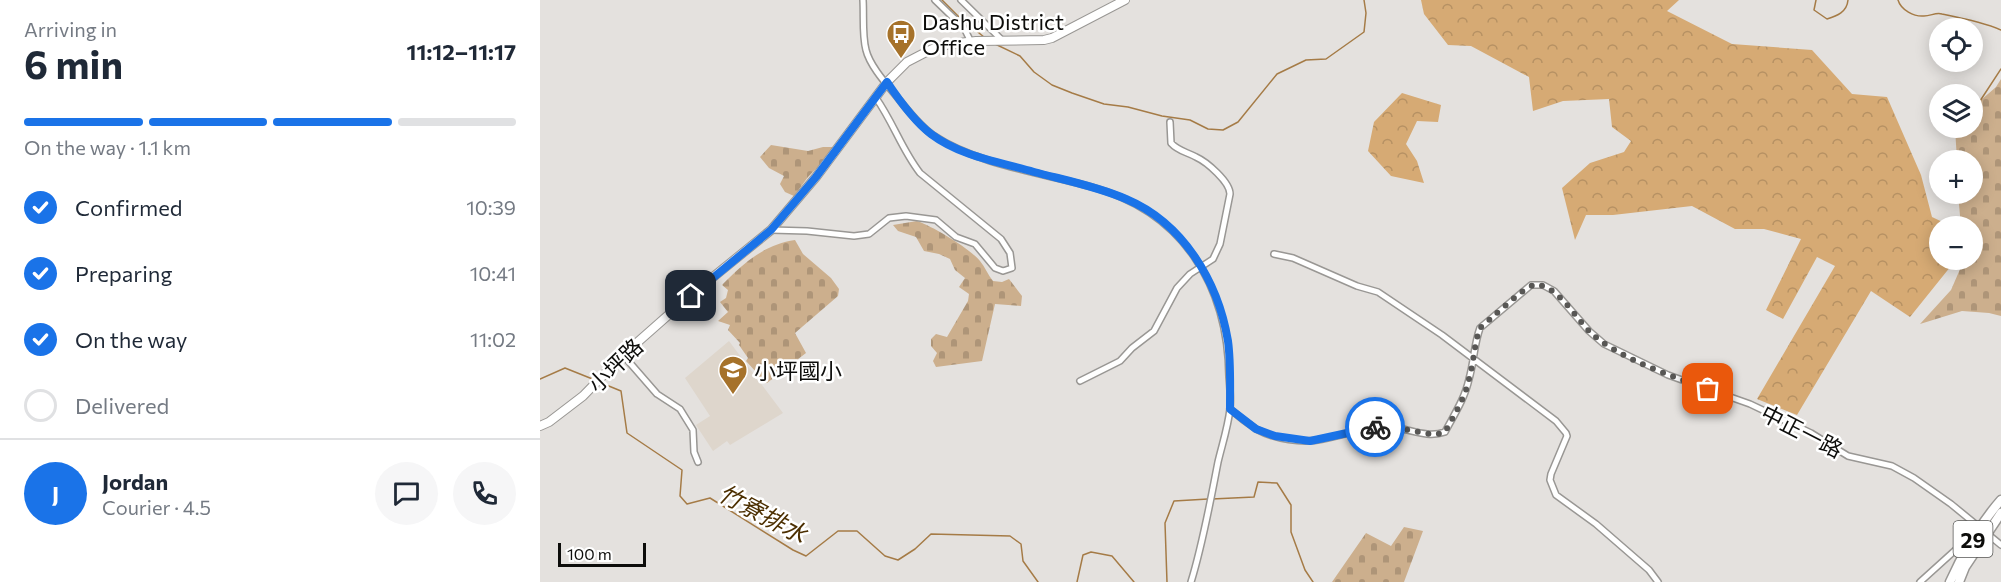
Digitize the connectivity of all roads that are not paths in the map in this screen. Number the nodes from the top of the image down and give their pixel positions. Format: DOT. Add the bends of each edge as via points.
graph roads {
  1 [pos="863,0"];
  2 [pos="935,0"];
  3 [pos="961,0"];
  4 [pos="1125,0"];
  5 [pos="974,41"];
  6 [pos="1004,41"];
  7 [pos="887,82"];
  8 [pos="876,98"];
  9 [pos="1170,122"];
  10 [pos="771,230"];
  11 [pos="1274,254"];
  12 [pos="1202,266"];
  13 [pos="623,355"];
  14 [pos="1473,359"];
  15 [pos="1080,381"];
  16 [pos="1230,409"];
  17 [pos="540,426"];
  18 [pos="698,462"];
  19 [pos="2001,500"];
  20 [pos="2001,513"];
  21 [pos="1983,531"];
  22 [pos="2001,545"];
  23 [pos="1191,582"];
  24 [pos="1658,582"];
  25 [pos="1920,582"];
  26 [pos="1950,582"];
  27 [pos="1959,582"];
  1 -- 7 [label="street" via="866,50 879,76"];
  2 -- 5 [label="street"];
  3 -- 6 [label="street"];
  4 -- 6 [label="street, 小坪路" via="1052,38"];
  5 -- 6 [label="street, 小坪路"];
  5 -- 7 [label="street, 小坪路" via="932,49 907,62"];
  7 -- 8 [label="street, 小坪路"];
  7 -- 12 [label="street" via="931,134 983,158 1127,199 1183,240"];
  8 -- 10 [label="street, 小坪路"];
  8 -- 10 [label="street" via="920,173 1001,239 1010,253 1012,268 995,268 975,244 956,237 936,220 889,218 869,234 854,236"];
  9 -- 12 [label="street" via="1171,143 1198,158 1230,190 1220,244 1213,259"];
  10 -- 13 [label="street, 小坪路"];
  11 -- 14 [label="street" via="1378,292"];
  12 -- 15 [label="street" via="1177,288 1154,331 1120,361"];
  12 -- 16 [label="street" via="1218,303 1228,342"];
  13 -- 17 [label="street, 小坪路" via="566,411"];
  13 -- 18 [label="street" via="657,394 680,409 693,430"];
  14 -- 16 [label="street, 中正一路" via="1463,398 1445,432 1435,435 1369,427 1310,441 1256,429"];
  14 -- 21 [label="street, 中正一路" via="1480,328 1531,285 1543,285 1554,291 1604,344 1668,375 1750,404 1848,456 1892,466 1951,504"];
  14 -- 24 [label="street" via="1563,429 1567,436 1550,480 1556,495 1614,540"];
  16 -- 23 [label="street"];
  19 -- 21 [label="main road, 29"];
  20 -- 21 [label="main road, 29"];
  21 -- 22 [label="street, 中正一路"];
  21 -- 25 [label="street"];
  21 -- 26 [label="main road, 29" via="1958,563"];
  21 -- 27 [label="main road, 29"];
}
